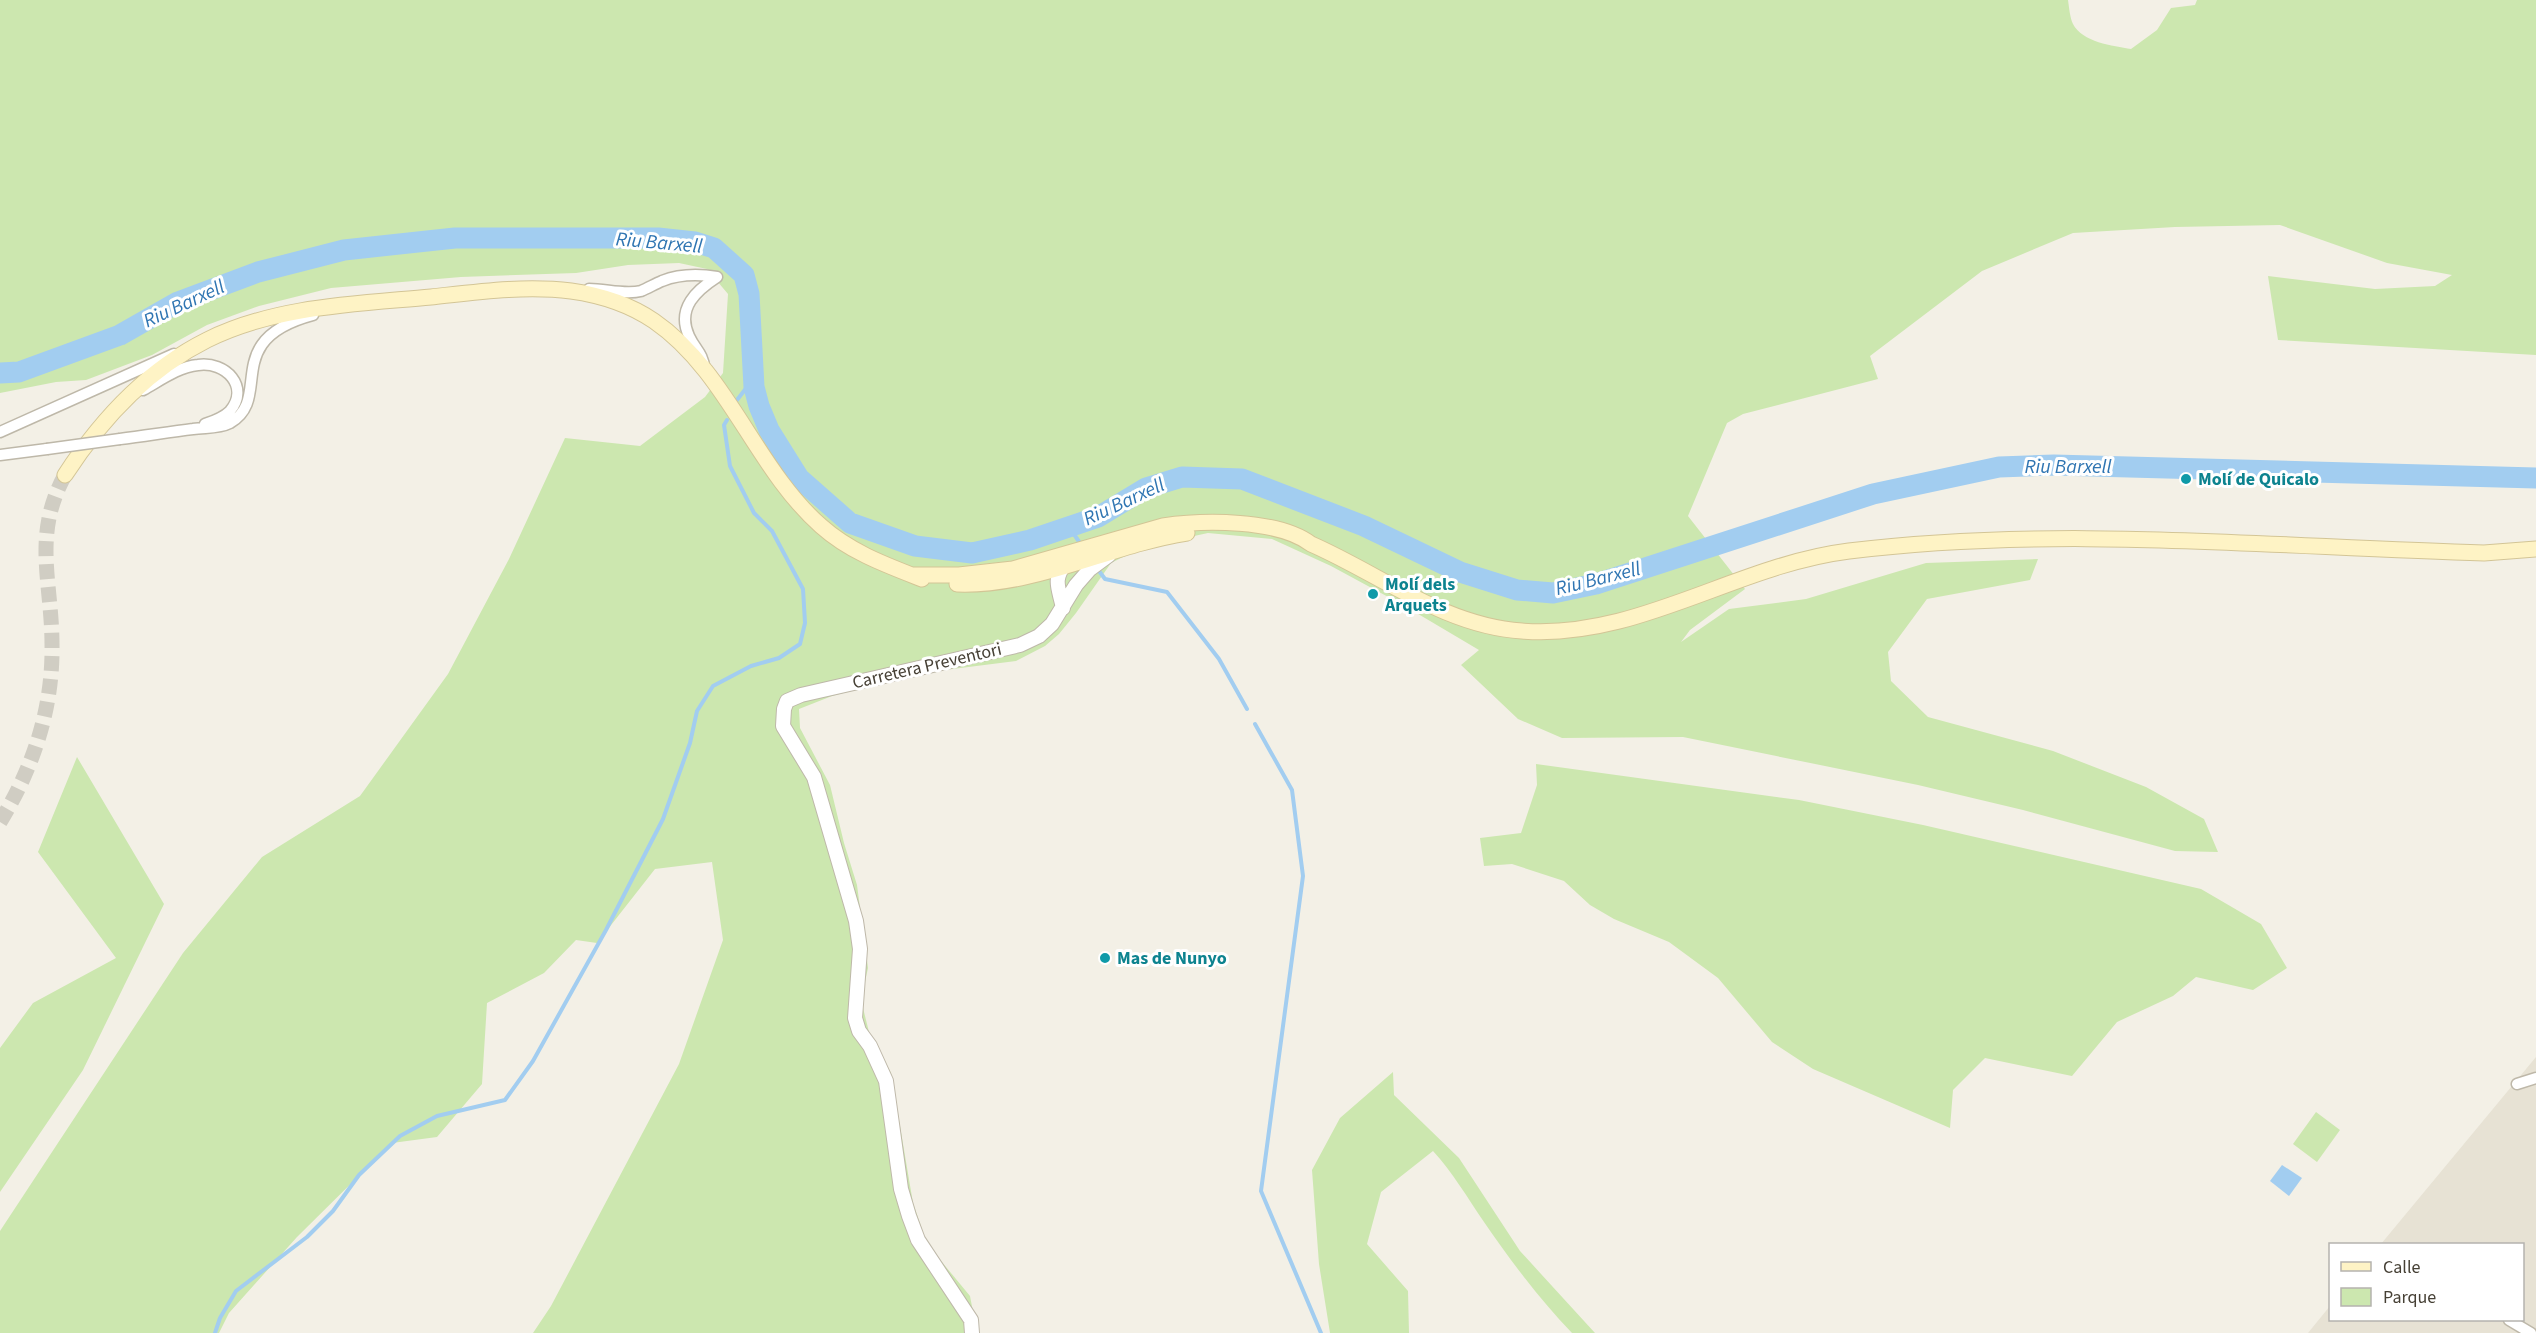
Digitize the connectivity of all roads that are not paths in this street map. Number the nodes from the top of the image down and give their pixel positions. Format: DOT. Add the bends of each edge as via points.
graph roads {
  1 [pos="686,275"];
  2 [pos="571,291"];
  3 [pos="692,297"];
  4 [pos="358,304"];
  5 [pos="207,340"];
  6 [pos="706,373"];
  7 [pos="121,404"];
  8 [pos="197,428"];
  9 [pos="0,432"];
  10 [pos="0,455"];
  11 [pos="64,475"];
  12 [pos="1111,545"];
  13 [pos="2536,549"];
  14 [pos="2484,553"];
  15 [pos="2536,557"];
  16 [pos="1064,565"];
  17 [pos="1013,569"];
  18 [pos="1035,574"];
  19 [pos="912,575"];
  20 [pos="1056,581"];
  21 [pos="1076,585"];
  22 [pos="1063,608"];
  23 [pos="2536,1078"];
  24 [pos="2517,1084"];
  25 [pos="2511,1321"];
  26 [pos="972,1333"];
  27 [pos="2530,1333"];
  1 -- 2 [label="street" via="626,293 590,288"];
  1 -- 3 [label="street" via="693,286"];
  1 -- 3 [label="street" via="717,277"];
  2 -- 4 [label="main road" via="504,291"];
  2 -- 6 [label="main road" via="610,300 642,314 684,346"];
  3 -- 6 [label="street" via="685,323 702,354"];
  4 -- 5 [label="main road" via="280,315"];
  4 -- 8 [label="street" via="294,320 272,333 255,355 249,395 241,413 224,425"];
  5 -- 7 [label="main road" via="165,367"];
  5 -- 9 [label="street"];
  6 -- 19 [label="main road" via="792,496 820,525 864,556"];
  7 -- 8 [label="street" via="184,368 207,364 223,367 236,387 235,403 226,414"];
  7 -- 11 [label="main road" via="89,438"];
  8 -- 10 [label="street, bridge"];
  12 -- 14 [label="main road" via="1163,526 1209,522 1256,526 1300,536 1445,612 1501,629 1546,632 1590,628 1634,617 1801,560 1900,546 2093,539"];
  12 -- 16 [label="main road"];
  12 -- 17 [label="main road"];
  12 -- 21 [label="street, Carretera Preventori"];
  13 -- 14 [label="main road"];
  14 -- 15 [label="street"];
  16 -- 17 [label="street" via="1058,562 1028,571"];
  16 -- 18 [label="main road"];
  16 -- 20 [label="street"];
  16 -- 21 [label="street" via="1071,568"];
  17 -- 19 [label="main road"];
  18 -- 19 [label="main road" via="984,585 928,582"];
  18 -- 20 [label="street"];
  20 -- 22 [label="street"];
  21 -- 22 [label="street, Carretera Preventori"];
  22 -- 26 [label="street, Carretera Preventori" via="1039,636 1020,645 801,695 787,701 784,709 783,726 814,777 856,921 860,949 855,1018 886,1081 909,1216 918,1240 971,1320"];
  23 -- 24 [label="street"];
  25 -- 27 [label="street"];
}
